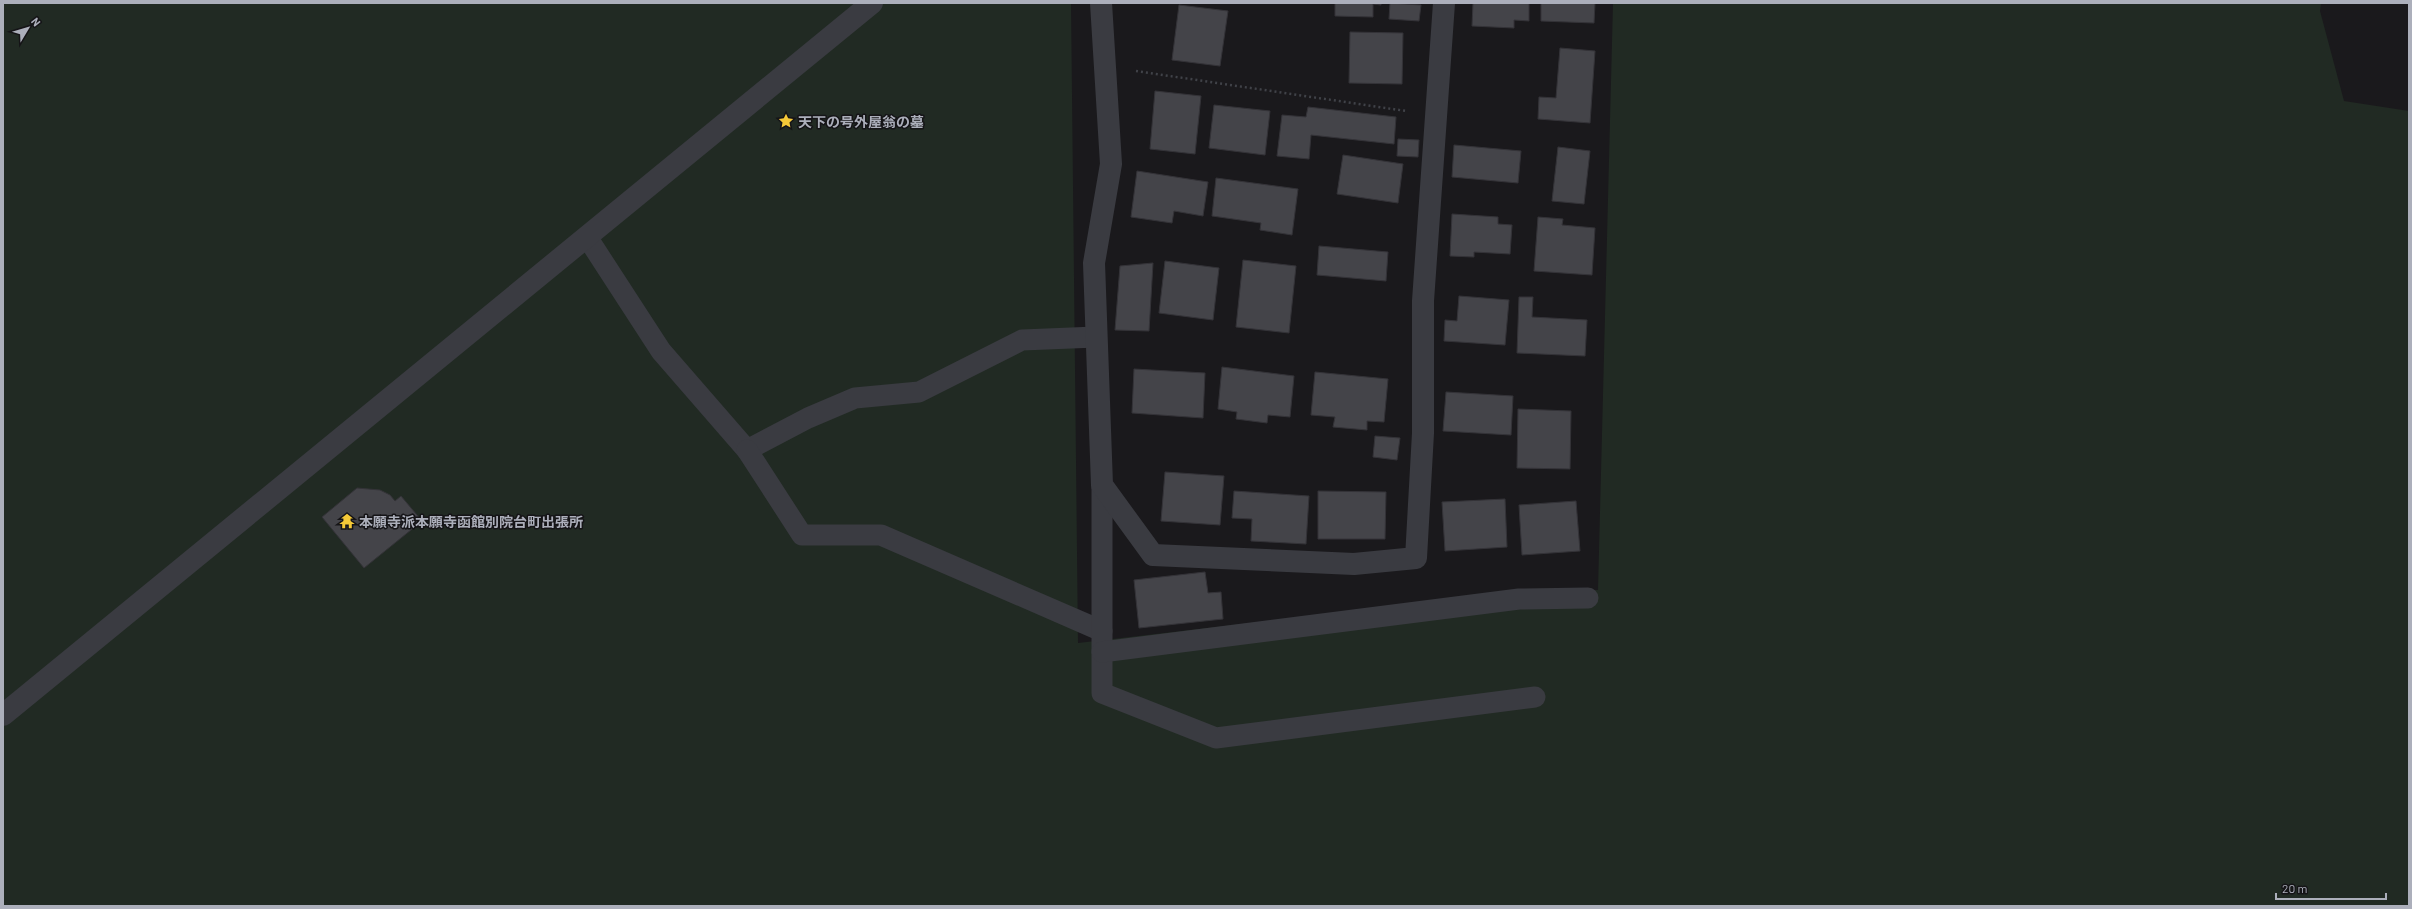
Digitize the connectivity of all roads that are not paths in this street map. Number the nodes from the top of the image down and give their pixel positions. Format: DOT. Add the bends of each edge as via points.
graph roads {
  1 [pos="872,3"];
  2 [pos="1102,3"];
  3 [pos="1444,3"];
  4 [pos="587,237"];
  5 [pos="1096,337"];
  6 [pos="747,450"];
  7 [pos="1102,484"];
  8 [pos="1588,598"];
  9 [pos="1102,631"];
  10 [pos="1102,652"];
  11 [pos="1536,697"];
  12 [pos="3,715"];
  1 -- 4 [label="street"];
  2 -- 5 [label="street" via="1112,164 1094,263"];
  3 -- 7 [label="street" via="1423,301 1423,433 1416,558 1354,564 1153,555"];
  4 -- 6 [label="lane" via="661,351"];
  4 -- 12 [label="street"];
  5 -- 6 [label="lane" via="1022,340 919,392 855,398 808,418"];
  5 -- 7 [label="street"];
  6 -- 9 [label="lane" via="802,535 881,535"];
  7 -- 9 [label="lane"];
  8 -- 10 [label="lane" via="1519,599"];
  9 -- 10 [label="lane"];
  10 -- 11 [label="lane" via="1102,693 1216,738"];
}
